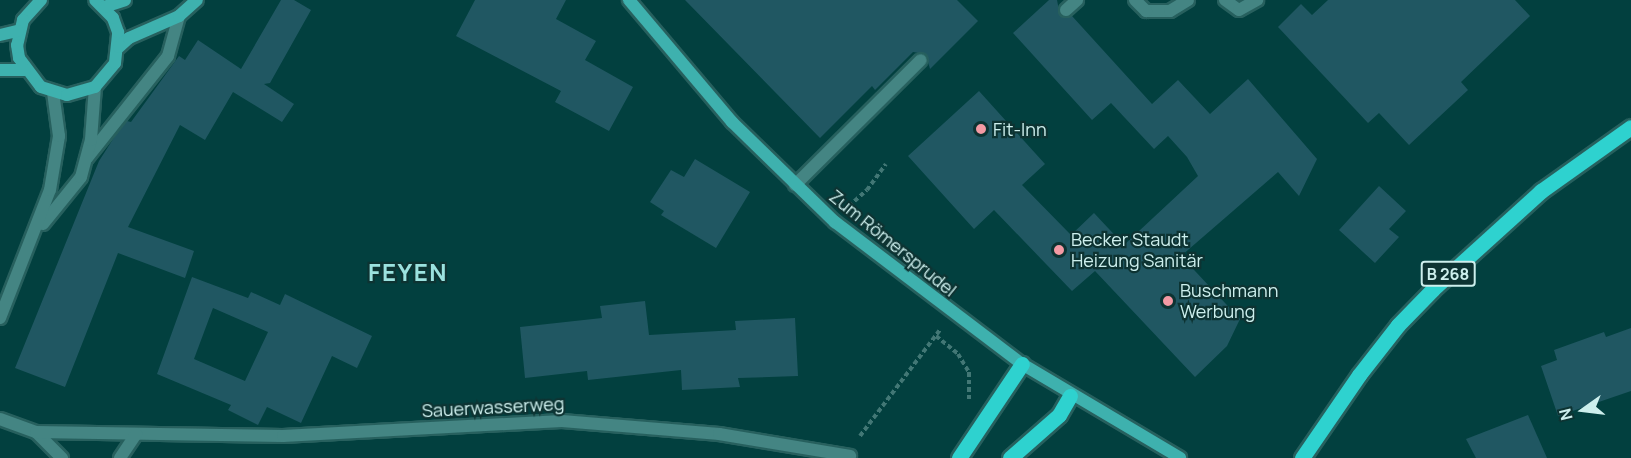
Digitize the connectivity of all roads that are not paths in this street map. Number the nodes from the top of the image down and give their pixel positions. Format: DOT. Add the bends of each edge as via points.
graph roads {
  1 [pos="125,0"];
  2 [pos="196,0"];
  3 [pos="629,0"];
  4 [pos="1077,0"];
  5 [pos="1135,0"];
  6 [pos="1188,0"];
  7 [pos="1225,0"];
  8 [pos="1257,0"];
  9 [pos="39,1"];
  10 [pos="99,3"];
  11 [pos="1066,10"];
  12 [pos="179,16"];
  13 [pos="18,32"];
  14 [pos="0,35"];
  15 [pos="119,47"];
  16 [pos="921,60"];
  17 [pos="0,70"];
  18 [pos="25,70"];
  19 [pos="95,87"];
  20 [pos="53,92"];
  21 [pos="1631,127"];
  22 [pos="87,159"];
  23 [pos="795,185"];
  24 [pos="37,232"];
  25 [pos="0,318"];
  26 [pos="1023,364"];
  27 [pos="1070,396"];
  28 [pos="0,419"];
  29 [pos="36,432"];
  30 [pos="136,434"];
  31 [pos="850,456"];
  32 [pos="62,458"];
  33 [pos="120,458"];
  34 [pos="959,458"];
  35 [pos="1010,458"];
  36 [pos="1180,458"];
  37 [pos="1302,458"];
  1 -- 10 [label="street"];
  2 -- 12 [label="street"];
  3 -- 23 [label="street, Zum Römersprudel" via="732,122"];
  4 -- 11 [label="street"];
  5 -- 6 [label="street" via="1146,11 1170,11"];
  7 -- 8 [label="street" via="1239,10"];
  9 -- 13 [label="street"];
  10 -- 15 [label="street" via="116,25"];
  12 -- 15 [label="street" via="129,38"];
  12 -- 22 [label="street" via="168,56"];
  13 -- 14 [label="street"];
  13 -- 18 [label="street" via="18,51"];
  15 -- 19 [label="street" via="107,76"];
  16 -- 23 [label="street"];
  17 -- 18 [label="street"];
  18 -- 20 [label="street"];
  19 -- 20 [label="street" via="74,94"];
  19 -- 22 [label="street"];
  20 -- 24 [label="street" via="58,110 58,152"];
  21 -- 37 [label="main road, B 268" via="1541,191 1433,289 1372,358"];
  22 -- 24 [label="street" via="81,177"];
  23 -- 26 [label="street, Zum Römersprudel" via="835,222 953,315"];
  24 -- 25 [label="street"];
  26 -- 27 [label="street, Zum Römersprudel"];
  26 -- 34 [label="main road"];
  27 -- 35 [label="main road" via="1059,416"];
  27 -- 36 [label="street, Zum Römersprudel"];
  28 -- 29 [label="street"];
  29 -- 30 [label="street, Sauerwasserweg"];
  29 -- 32 [label="street"];
  30 -- 31 [label="street, Sauerwasserweg" via="283,436 562,421 719,434"];
  30 -- 33 [label="street"];
}
